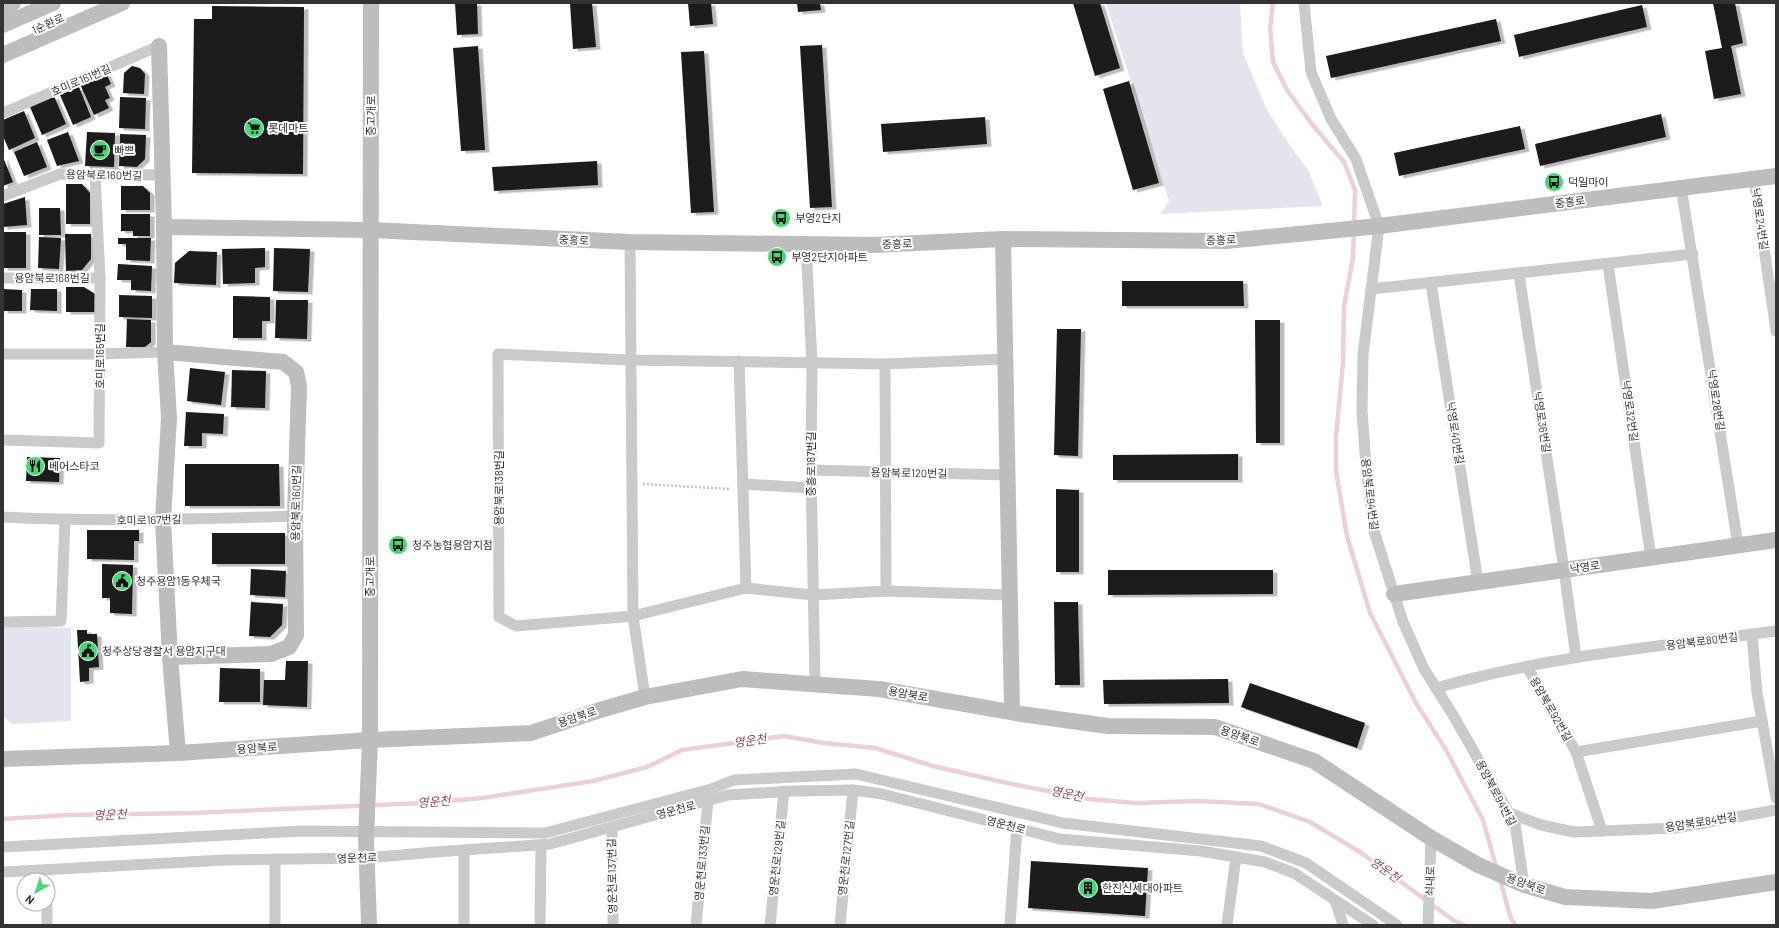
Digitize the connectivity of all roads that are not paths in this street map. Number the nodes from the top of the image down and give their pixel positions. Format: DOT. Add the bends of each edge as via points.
graph roads {
  1 [pos="13,3"];
  2 [pos="53,3"];
  3 [pos="94,3"];
  4 [pos="122,3"];
  5 [pos="371,3"];
  6 [pos="1304,3"];
  7 [pos="3,8"];
  8 [pos="3,25"];
  9 [pos="3,44"];
  10 [pos="159,46"];
  11 [pos="3,55"];
  12 [pos="3,113"];
  13 [pos="95,174"];
  14 [pos="163,175"];
  15 [pos="1776,176"];
  16 [pos="1754,178"];
  17 [pos="1682,188"];
  18 [pos="3,196"];
  19 [pos="1372,226"];
  20 [pos="164,227"];
  21 [pos="370,230"];
  22 [pos="1003,240"];
  23 [pos="630,242"];
  24 [pos="806,244"];
  25 [pos="1693,254"];
  26 [pos="1608,264"];
  27 [pos="1519,274"];
  28 [pos="3,278"];
  29 [pos="100,278"];
  30 [pos="1431,284"];
  31 [pos="1371,289"];
  32 [pos="1776,331"];
  33 [pos="165,352"];
  34 [pos="3,354"];
  35 [pos="100,354"];
  36 [pos="1006,359"];
  37 [pos="630,360"];
  38 [pos="739,361"];
  39 [pos="812,362"];
  40 [pos="885,364"];
  41 [pos="3,440"];
  42 [pos="811,470"];
  43 [pos="885,472"];
  44 [pos="1008,475"];
  45 [pos="743,487"];
  46 [pos="811,488"];
  47 [pos="295,516"];
  48 [pos="3,517"];
  49 [pos="65,520"];
  50 [pos="163,520"];
  51 [pos="1776,540"];
  52 [pos="1738,545"];
  53 [pos="1651,558"];
  54 [pos="1564,570"];
  55 [pos="1478,582"];
  56 [pos="746,588"];
  57 [pos="886,591"];
  58 [pos="1394,594"];
  59 [pos="813,595"];
  60 [pos="1010,595"];
  61 [pos="633,616"];
  62 [pos="3,622"];
  63 [pos="1776,631"];
  64 [pos="1752,634"];
  65 [pos="170,657"];
  66 [pos="1576,657"];
  67 [pos="1526,667"];
  68 [pos="815,684"];
  69 [pos="1436,688"];
  70 [pos="645,697"];
  71 [pos="1012,712"];
  72 [pos="1762,722"];
  73 [pos="370,740"];
  74 [pos="1576,752"];
  75 [pos="178,753"];
  76 [pos="3,759"];
  77 [pos="853,790"];
  78 [pos="784,791"];
  79 [pos="1776,798"];
  80 [pos="708,801"];
  81 [pos="1776,810"];
  82 [pos="1509,814"];
  83 [pos="612,827"];
  84 [pos="1017,828"];
  85 [pos="1602,831"];
  86 [pos="1431,838"];
  87 [pos="541,845"];
  88 [pos="3,847"];
  89 [pos="464,850"];
  90 [pos="1236,857"];
  91 [pos="367,858"];
  92 [pos="275,859"];
  93 [pos="3,872"];
  94 [pos="16,873"];
  95 [pos="56,874"];
  96 [pos="1776,882"];
  97 [pos="1524,885"];
  98 [pos="1335,900"];
  99 [pos="47,912"];
  100 [pos="47,925"];
  101 [pos="275,925"];
  102 [pos="369,925"];
  103 [pos="464,925"];
  104 [pos="540,925"];
  105 [pos="613,925"];
  106 [pos="696,925"];
  107 [pos="770,925"];
  108 [pos="840,925"];
  109 [pos="1010,925"];
  110 [pos="1228,925"];
  111 [pos="1343,925"];
  112 [pos="1373,925"];
  113 [pos="1397,925"];
  114 [pos="1428,925"];
  1 -- 7 [label="street"];
  2 -- 8 [label="street, 1순환로"];
  3 -- 9 [label="street, 1순환로"];
  4 -- 11 [label="street"];
  5 -- 21 [label="street, 중고개로"];
  6 -- 19 [label="street" via="1311,72 1331,119 1356,159"];
  10 -- 12 [label="street, 호미로161번길"];
  10 -- 14 [label="street"];
  13 -- 14 [label="street, 용암북로160번길"];
  13 -- 18 [label="street, 용암북로160번길" via="60,174"];
  13 -- 29 [label="street, 호미로165번길"];
  14 -- 20 [label="street"];
  15 -- 16 [label="street, 중흥로"];
  16 -- 17 [label="street, 중흥로"];
  16 -- 32 [label="street, 낙영로24번길"];
  17 -- 19 [label="street, 중흥로"];
  17 -- 25 [label="street, 낙영로28번길"];
  19 -- 22 [label="street, 중흥로" via="1226,241"];
  19 -- 31 [label="street, 용암북로94번길"];
  20 -- 21 [label="street"];
  20 -- 33 [label="street"];
  21 -- 23 [label="street, 중흥로"];
  21 -- 73 [label="street, 중고개로"];
  22 -- 24 [label="street, 중흥로" via="874,245"];
  22 -- 36 [label="street"];
  23 -- 24 [label="street, 중흥로"];
  23 -- 37 [label="street"];
  24 -- 39 [label="street, 중흥로187번길"];
  25 -- 26 [label="street"];
  25 -- 52 [label="street, 낙영로28번길"];
  26 -- 27 [label="street"];
  26 -- 53 [label="street, 낙영로32번길"];
  27 -- 30 [label="street"];
  27 -- 54 [label="street, 낙영로36번길"];
  28 -- 29 [label="street, 용암북로168번길"];
  29 -- 35 [label="street, 호미로165번길"];
  30 -- 31 [label="street"];
  30 -- 55 [label="street, 낙영로40번길"];
  31 -- 58 [label="street, 용암북로94번길" via="1363,355 1362,411 1366,466 1374,531"];
  33 -- 35 [label="street"];
  33 -- 47 [label="street, 용암북로160번길" via="283,362 296,372 299,386"];
  33 -- 50 [label="street" via="170,418"];
  34 -- 35 [label="street"];
  35 -- 41 [label="street, 호미로165번길" via="99,443"];
  36 -- 40 [label="street"];
  36 -- 44 [label="street"];
  37 -- 38 [label="street, 용암북로138번길"];
  37 -- 61 [label="street"];
  37 -- 61 [label="street, 용암북로138번길" via="498,354 499,617 516,626"];
  38 -- 39 [label="street, 용암북로138번길"];
  38 -- 45 [label="street"];
  39 -- 40 [label="street"];
  39 -- 42 [label="street, 중흥로187번길"];
  40 -- 43 [label="street"];
  42 -- 43 [label="street, 용암북로120번길"];
  42 -- 46 [label="street, 중흥로187번길"];
  43 -- 44 [label="street, 용암북로120번길"];
  43 -- 57 [label="street"];
  44 -- 60 [label="street"];
  45 -- 46 [label="street"];
  45 -- 56 [label="street"];
  46 -- 59 [label="street, 중흥로187번길"];
  47 -- 50 [label="street, 호미로167번길"];
  47 -- 65 [label="street, 용암북로160번길" via="296,635 289,647 271,654"];
  48 -- 49 [label="street, 호미로167번길"];
  49 -- 50 [label="street, 호미로167번길"];
  49 -- 62 [label="street" via="61,621"];
  50 -- 65 [label="street"];
  51 -- 52 [label="street, 낙영로"];
  52 -- 53 [label="street, 낙영로"];
  53 -- 54 [label="street, 낙영로"];
  54 -- 55 [label="street, 낙영로"];
  54 -- 66 [label="street, 낙영로36번길"];
  55 -- 58 [label="street, 낙영로"];
  56 -- 59 [label="street, 용암북로138번길"];
  56 -- 61 [label="street, 용암북로138번길"];
  57 -- 59 [label="street, 용암북로138번길"];
  57 -- 60 [label="street, 용암북로138번길"];
  58 -- 69 [label="street, 용암북로94번길" via="1403,622 1424,669"];
  59 -- 68 [label="street, 중흥로187번길"];
  60 -- 71 [label="street"];
  61 -- 70 [label="street"];
  63 -- 64 [label="street, 용암북로80번길"];
  64 -- 66 [label="street, 용암북로80번길"];
  64 -- 72 [label="street"];
  65 -- 75 [label="street"];
  66 -- 67 [label="street"];
  67 -- 69 [label="street"];
  67 -- 74 [label="street, 용암북로92번길"];
  68 -- 70 [label="street, 용암북로" via="742,679"];
  68 -- 71 [label="street, 용암북로" via="879,689"];
  69 -- 82 [label="street, 용암북로94번길"];
  70 -- 73 [label="street, 용암북로" via="531,733"];
  71 -- 86 [label="street, 용암북로" via="1108,726 1215,727 1314,761"];
  72 -- 74 [label="street, 용암북로92번길"];
  72 -- 79 [label="street"];
  73 -- 75 [label="street, 용암북로"];
  73 -- 91 [label="street, 중고개로"];
  74 -- 85 [label="street, 용암북로92번길"];
  75 -- 76 [label="street, 용암북로"];
  77 -- 78 [label="street, 영운천로"];
  77 -- 84 [label="street, 영운천로" via="882,794"];
  77 -- 108 [label="street, 영운천로127번길"];
  78 -- 80 [label="street, 영운천로" via="728,795"];
  78 -- 107 [label="street, 영운천로129번길"];
  80 -- 83 [label="street, 영운천로"];
  80 -- 106 [label="street, 영운천로133번길"];
  81 -- 85 [label="street, 용암북로84번길" via="1676,828"];
  82 -- 85 [label="street, 용암북로84번길" via="1541,825 1574,832"];
  82 -- 97 [label="street, 용암북로94번길" via="1515,824"];
  83 -- 87 [label="street, 영운천로"];
  83 -- 105 [label="street, 영운천로137번길"];
  84 -- 90 [label="street, 영운천로" via="1060,839 1201,851"];
  84 -- 109 [label="street"];
  86 -- 97 [label="street, 용암북로" via="1478,865"];
  86 -- 114 [label="street, 쇠내로"];
  87 -- 89 [label="street, 영운천로"];
  87 -- 104 [label="street"];
  88 -- 113 [label="street" via="302,831 545,833 711,789 734,780 856,774 1063,823 1261,846 1306,863"];
  89 -- 91 [label="street, 영운천로"];
  89 -- 103 [label="street"];
  90 -- 98 [label="street, 영운천로" via="1265,862 1294,873"];
  90 -- 110 [label="street"];
  91 -- 92 [label="street, 영운천로"];
  91 -- 102 [label="street, 중고개로"];
  92 -- 95 [label="street, 영운천로" via="225,860"];
  92 -- 101 [label="street"];
  93 -- 94 [label="street, 영운천로"];
  96 -- 97 [label="street, 용암북로" via="1652,901 1565,897"];
  98 -- 111 [label="street"];
  98 -- 112 [label="street, 영운천로"];
  99 -- 100 [label="street"];
}
